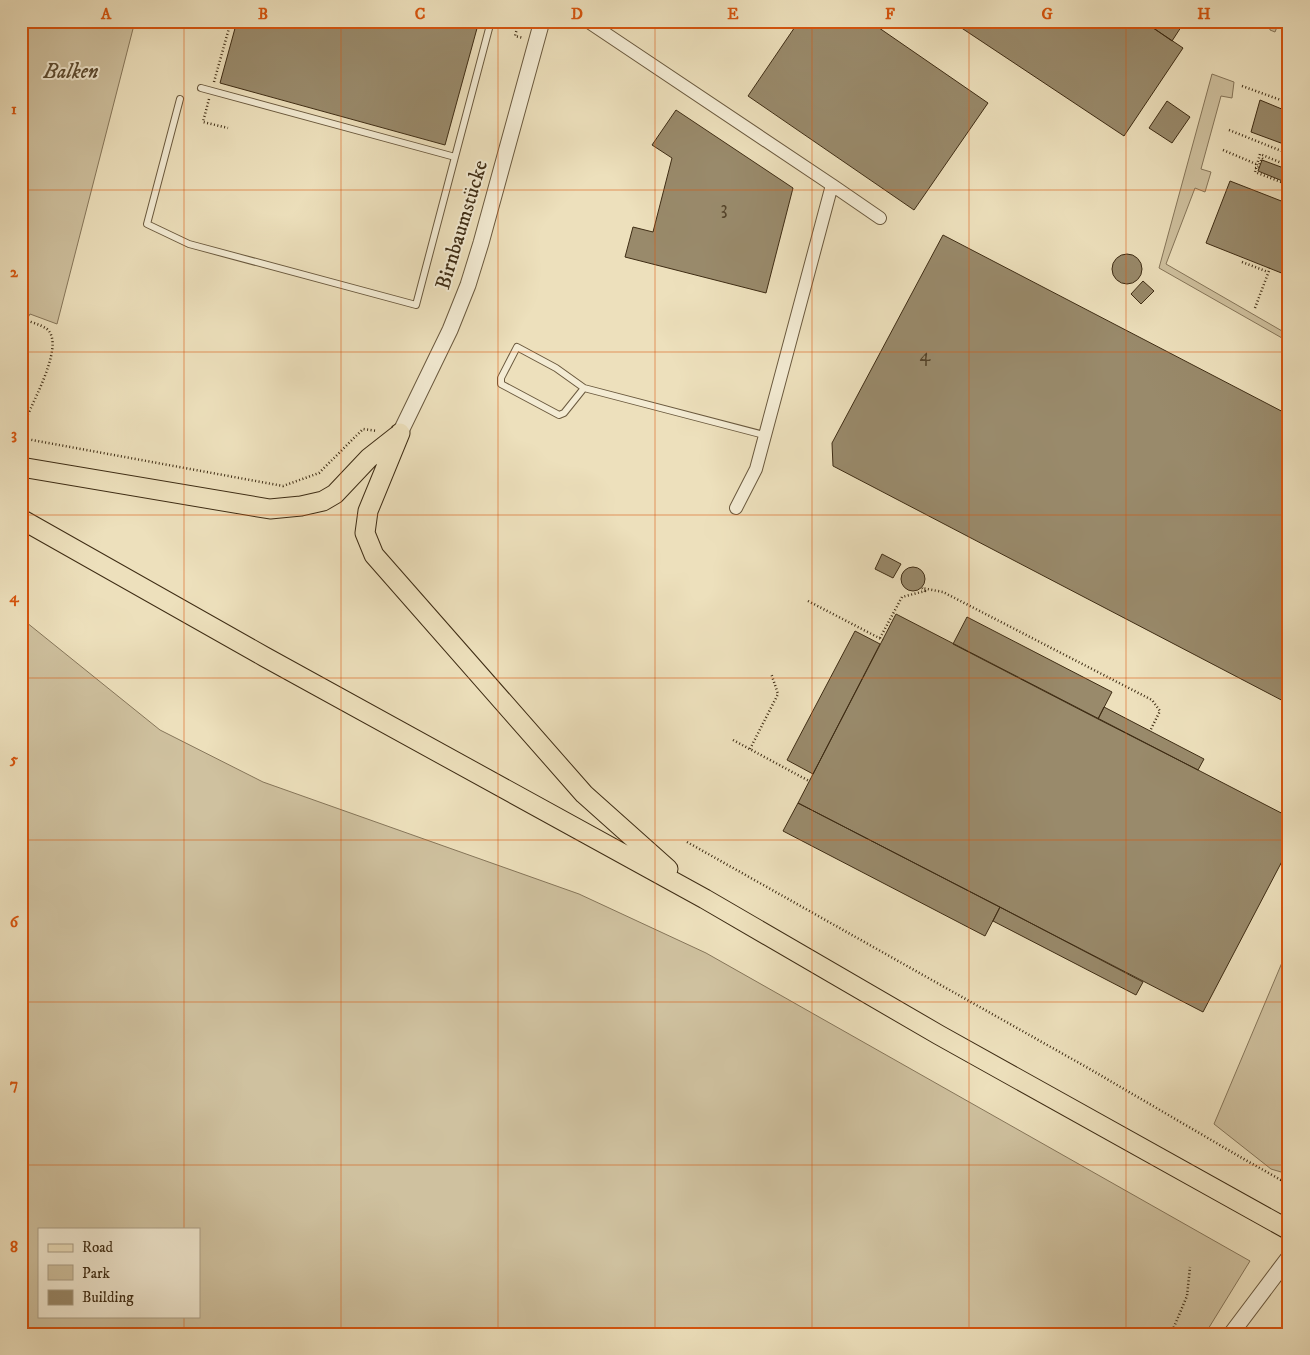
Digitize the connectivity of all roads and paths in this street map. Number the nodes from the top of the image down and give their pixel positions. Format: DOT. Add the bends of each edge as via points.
graph roads {
  1 [pos="491,21"];
  2 [pos="542,21"];
  3 [pos="587,21"];
  4 [pos="1242,86"];
  5 [pos="201,88"];
  6 [pos="180,99"];
  7 [pos="1289,103"];
  8 [pos="1229,130"];
  9 [pos="1223,150"];
  10 [pos="1289,154"];
  11 [pos="455,157"];
  12 [pos="1264,160"];
  13 [pos="1256,164"];
  14 [pos="1255,168"];
  15 [pos="1288,168"];
  16 [pos="832,185"];
  17 [pos="1289,186"];
  18 [pos="880,218"];
  19 [pos="1242,262"];
  20 [pos="1270,268"];
  21 [pos="1268,272"];
  22 [pos="1255,308"];
  23 [pos="21,318"];
  24 [pos="584,388"];
  25 [pos="21,431"];
  26 [pos="400,433"];
  27 [pos="764,435"];
  28 [pos="21,438"];
  29 [pos="21,467"];
  30 [pos="736,508"];
  31 [pos="21,519"];
  32 [pos="808,601"];
  33 [pos="771,673"];
  34 [pos="1150,731"];
  35 [pos="733,740"];
  36 [pos="750,750"];
  37 [pos="809,781"];
  38 [pos="687,842"];
  39 [pos="705,899"];
  40 [pos="1289,1180"];
  41 [pos="1287,1230"];
  42 [pos="1289,1256"];
  43 [pos="1190,1267"];
  44 [pos="1289,1330"];
  45 [pos="1171,1334"];
  46 [pos="1231,1334"];
  47 [pos="1286,1334"];
  1 -- 11 [label="lane"];
  2 -- 26 [label="street, Birnbaumstücke" via="468,285"];
  3 -- 16 [label="street"];
  4 -- 7 [label="path"];
  5 -- 11 [label="lane"];
  6 -- 11 [label="lane" via="147,224 189,244 416,305"];
  8 -- 10 [label="path"];
  9 -- 13 [label="path"];
  12 -- 14 [label="path" via="1262,158"];
  13 -- 14 [label="path"];
  13 -- 15 [label="path" via="1260,154"];
  14 -- 17 [label="path" via="1255,172"];
  16 -- 18 [label="street"];
  16 -- 27 [label="street"];
  19 -- 21 [label="path"];
  20 -- 21 [label="path"];
  21 -- 22 [label="path"];
  23 -- 25 [label="path" via="46,328 53,342 40,389"];
  24 -- 24 [label="lane" via="517,347 501,378 501,384 559,415"];
  24 -- 27 [label="lane"];
  26 -- 28 [label="path" via="363,429 319,473 283,486"];
  26 -- 29 [label="main road" via="369,458 335,494 323,501 290,509 270,509"];
  26 -- 39 [label="main road" via="368,511 365,533 374,555 584,794"];
  27 -- 30 [label="street" via="756,469"];
  31 -- 39 [label="main road"];
  32 -- 34 [label="path" via="882,639 902,598 925,591 922,588 942,592 1152,700 1160,711"];
  33 -- 36 [label="path" via="778,694"];
  35 -- 36 [label="path"];
  36 -- 37 [label="path"];
  38 -- 40 [label="path" via="1281,1180"];
  39 -- 41 [label="main road" via="939,1035"];
  42 -- 46 [label="street"];
  43 -- 45 [label="path" via="1187,1296"];
  44 -- 47 [label="path"];
}
